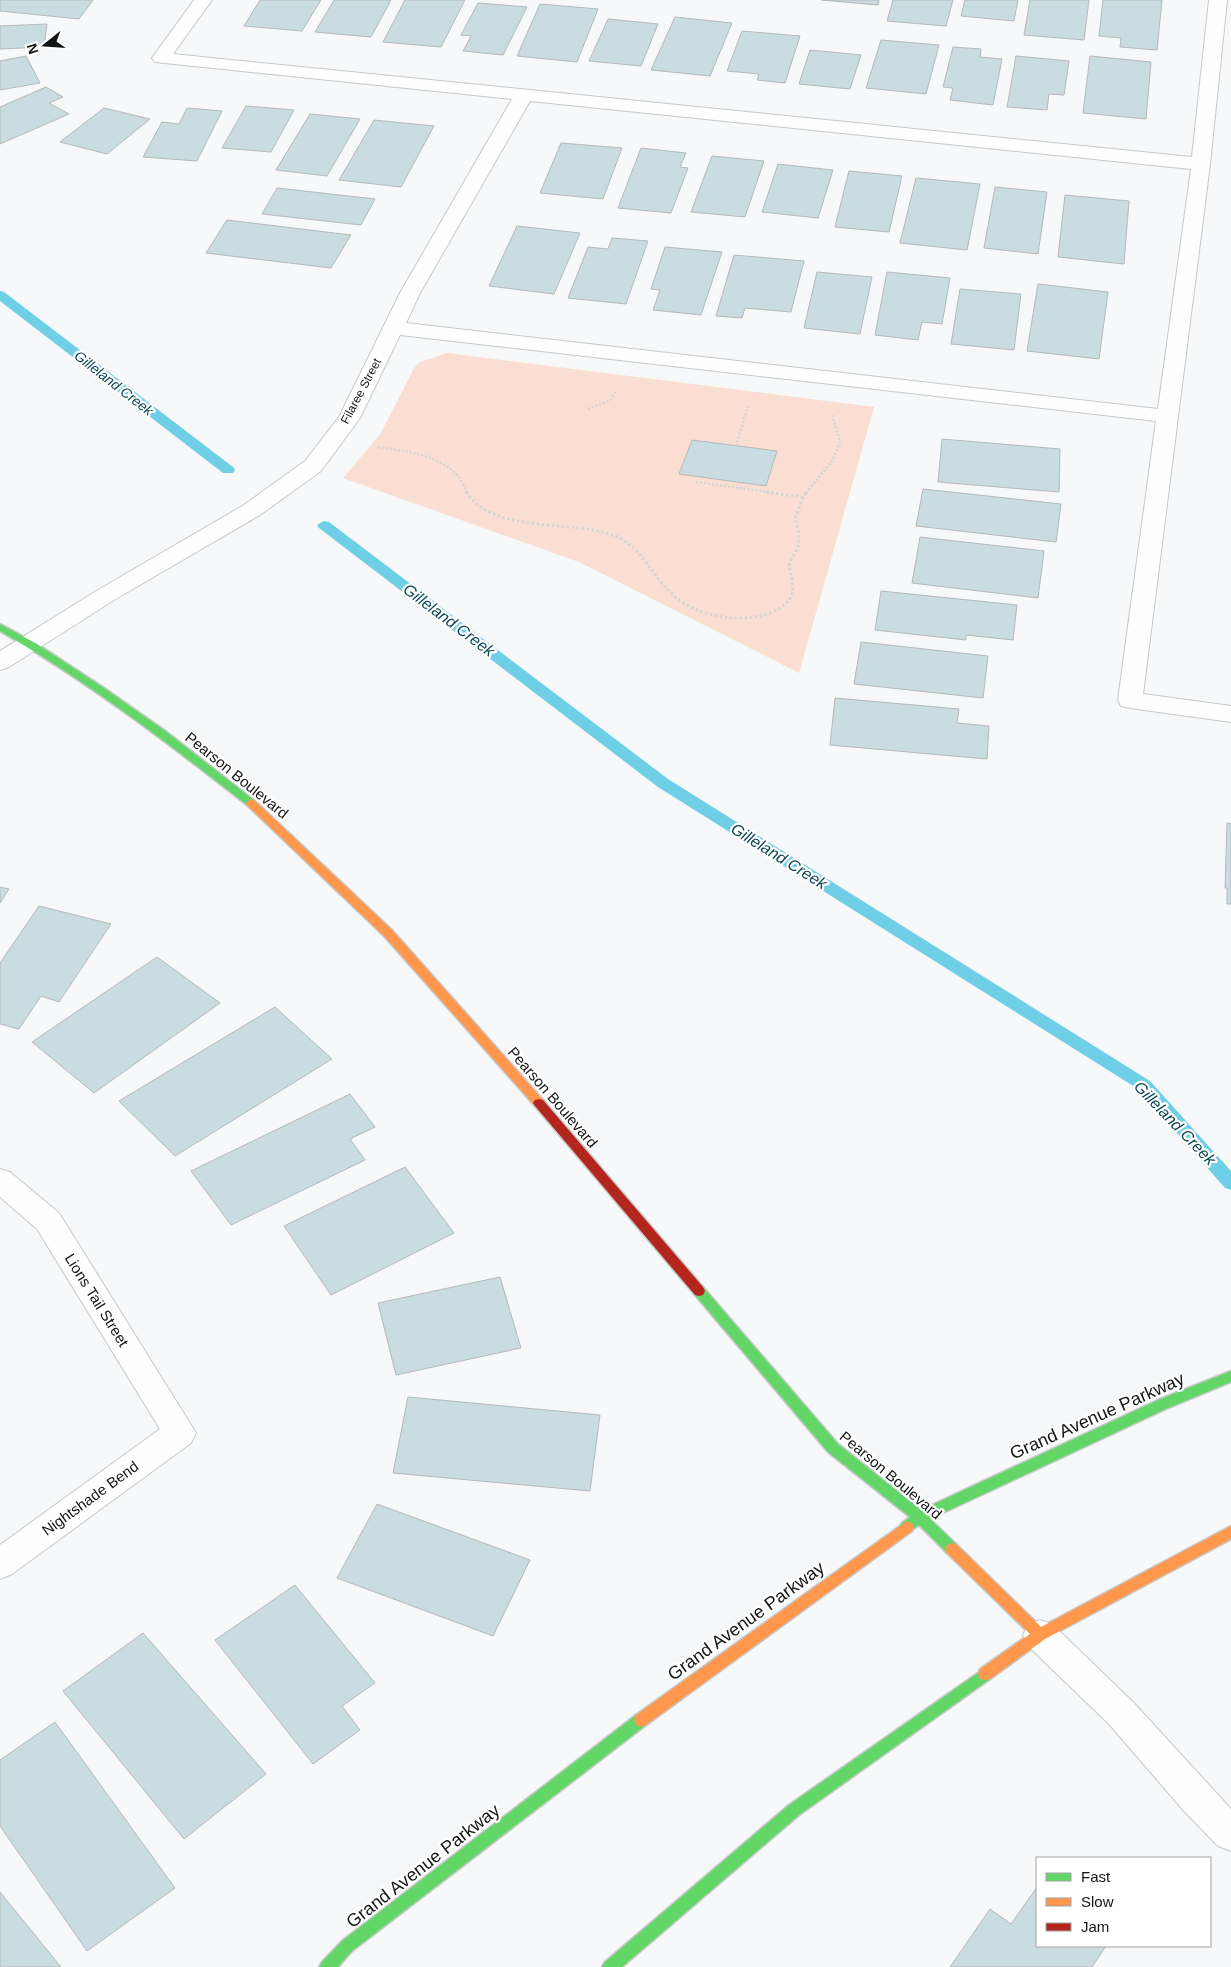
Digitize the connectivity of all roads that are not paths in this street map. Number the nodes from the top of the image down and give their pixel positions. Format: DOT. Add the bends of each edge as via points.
graph roads {
  1 [pos="203,0"];
  2 [pos="1218,0"];
  3 [pos="524,95"];
  4 [pos="1201,164"];
  5 [pos="394,328"];
  6 [pos="1166,416"];
  7 [pos="0,627"];
  8 [pos="29,643"];
  9 [pos="0,662"];
  10 [pos="1231,714"];
  11 [pos="0,1180"];
  12 [pos="1231,1376"];
  13 [pos="180,1433"];
  14 [pos="920,1517"];
  15 [pos="1231,1532"];
  16 [pos="0,1564"];
  17 [pos="1040,1635"];
  18 [pos="1231,1834"];
  19 [pos="327,1967"];
  20 [pos="610,1967"];
  1 -- 3 [label="street" via="161,58"];
  2 -- 4 [label="street"];
  3 -- 4 [label="street"];
  3 -- 5 [label="street, Filaree Street" via="410,293"];
  4 -- 6 [label="street"];
  5 -- 6 [label="street"];
  5 -- 8 [label="street, Filaree Street" via="349,418 312,466 252,510"];
  6 -- 10 [label="street" via="1130,700"];
  7 -- 8 [label="street, Pearson Boulevard"];
  8 -- 9 [label="street, Filaree Street"];
  8 -- 14 [label="street, Pearson Boulevard" via="139,716 263,812 388,933 510,1069 833,1448"];
  11 -- 13 [label="street, Lions Tail Street" via="48,1222"];
  12 -- 14 [label="street, Grand Avenue Parkway" via="1163,1404"];
  13 -- 16 [label="street, Nightshade Bend"];
  14 -- 17 [label="street, Pearson Boulevard"];
  14 -- 19 [label="street, Grand Avenue Parkway" via="684,1687 347,1946"];
  15 -- 17 [label="street"];
  17 -- 18 [label="street" via="1121,1713"];
  17 -- 20 [label="street" via="794,1810"];
}
